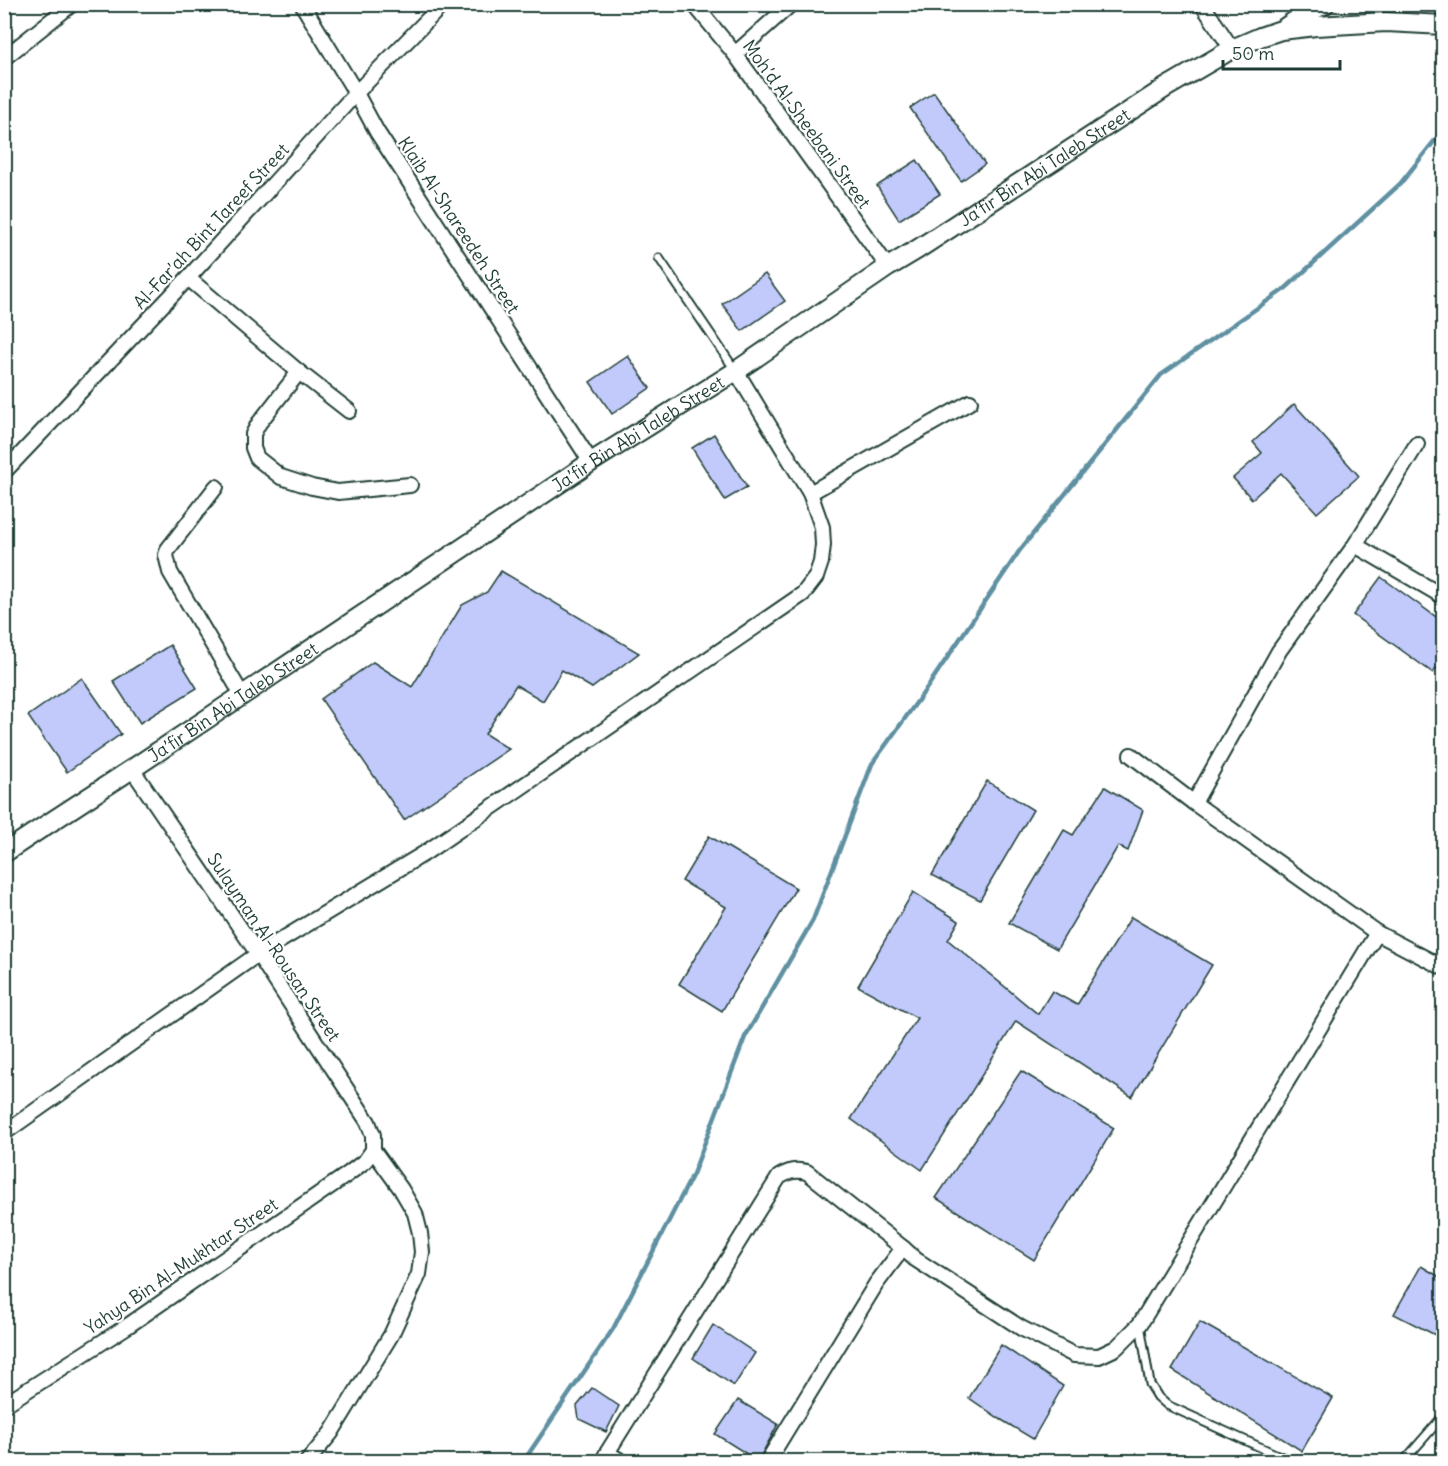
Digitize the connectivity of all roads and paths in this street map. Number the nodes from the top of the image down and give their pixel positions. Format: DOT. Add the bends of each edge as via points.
graph roads {
  1 [pos="72,4"];
  2 [pos="302,4"];
  3 [pos="443,4"];
  4 [pos="694,4"];
  5 [pos="791,4"];
  6 [pos="1202,4"];
  7 [pos="1325,4"];
  8 [pos="1443,25"];
  9 [pos="1281,30"];
  10 [pos="1232,49"];
  11 [pos="735,54"];
  12 [pos="4,58"];
  13 [pos="356,93"];
  14 [pos="659,258"];
  15 [pos="888,267"];
  16 [pos="188,278"];
  17 [pos="736,371"];
  18 [pos="299,372"];
  19 [pos="970,402"];
  20 [pos="348,411"];
  21 [pos="1417,444"];
  22 [pos="591,462"];
  23 [pos="4,472"];
  24 [pos="410,485"];
  25 [pos="216,487"];
  26 [pos="810,493"];
  27 [pos="1355,545"];
  28 [pos="1443,597"];
  29 [pos="242,695"];
  30 [pos="1131,755"];
  31 [pos="132,769"];
  32 [pos="1194,803"];
  33 [pos="4,853"];
  34 [pos="1377,933"];
  35 [pos="258,954"];
  36 [pos="1443,968"];
  37 [pos="4,1133"];
  38 [pos="373,1150"];
  39 [pos="903,1248"];
  40 [pos="1140,1324"];
  41 [pos="4,1405"];
  42 [pos="1443,1415"];
  43 [pos="605,1457"];
  44 [pos="307,1461"];
  45 [pos="623,1461"];
  46 [pos="767,1461"];
  47 [pos="1293,1461"];
  48 [pos="1403,1461"];
  1 -- 12 [label="street"];
  2 -- 13 [label="street, Klaib Al-Shareedeh Street"];
  3 -- 13 [label="street, Al-Far’ah Bint Tareef Street"];
  4 -- 11 [label="street, Moh’d Al-Sheebani Street"];
  5 -- 11 [label="street"];
  6 -- 10 [label="street"];
  7 -- 9 [label="street, Ja’fir Bin Abi Taleb Street"];
  8 -- 9 [label="street, Ja’fir Bin Abi Taleb Street" via="1351,23"];
  9 -- 10 [label="street, Ja’fir Bin Abi Taleb Street"];
  10 -- 15 [label="street, Ja’fir Bin Abi Taleb Street"];
  11 -- 15 [label="street, Moh’d Al-Sheebani Street"];
  13 -- 16 [label="street, Al-Far’ah Bint Tareef Street"];
  13 -- 22 [label="street, Klaib Al-Shareedeh Street" via="377,132"];
  14 -- 17 [label="lane"];
  15 -- 17 [label="street, Ja’fir Bin Abi Taleb Street"];
  16 -- 18 [label="street"];
  16 -- 23 [label="street, Al-Far’ah Bint Tareef Street"];
  17 -- 22 [label="street, Ja’fir Bin Abi Taleb Street"];
  17 -- 26 [label="street"];
  18 -- 20 [label="street"];
  18 -- 24 [label="street" via="253,434 257,458 281,477 338,492"];
  19 -- 26 [label="street"];
  21 -- 27 [label="street"];
  22 -- 29 [label="street, Ja’fir Bin Abi Taleb Street"];
  25 -- 29 [label="street" via="166,555 170,572"];
  26 -- 35 [label="street" via="822,527 823,545 816,577 803,594 425,853"];
  27 -- 28 [label="street"];
  27 -- 32 [label="street" via="1279,651"];
  29 -- 31 [label="street, Ja’fir Bin Abi Taleb Street"];
  30 -- 32 [label="street"];
  31 -- 33 [label="street, Ja’fir Bin Abi Taleb Street"];
  31 -- 35 [label="street, Sulayman Al-Rousan Street"];
  32 -- 34 [label="street"];
  34 -- 36 [label="street"];
  34 -- 40 [label="street"];
  35 -- 37 [label="street"];
  35 -- 38 [label="street, Sulayman Al-Rousan Street" via="368,1122"];
  38 -- 41 [label="street, Yahya Bin Al-Mukhtar Street" via="348,1174 129,1325"];
  38 -- 44 [label="street" via="415,1213 422,1252 419,1274 391,1335 331,1433"];
  39 -- 40 [label="street" via="1021,1329 1074,1356 1099,1356 1116,1348"];
  39 -- 43 [label="street" via="807,1172 799,1170 779,1177"];
  39 -- 46 [label="street" via="876,1284"];
  40 -- 47 [label="lane" via="1150,1384 1158,1397 1167,1405"];
  42 -- 48 [label="lane"];
  43 -- 45 [label="street"];
}
